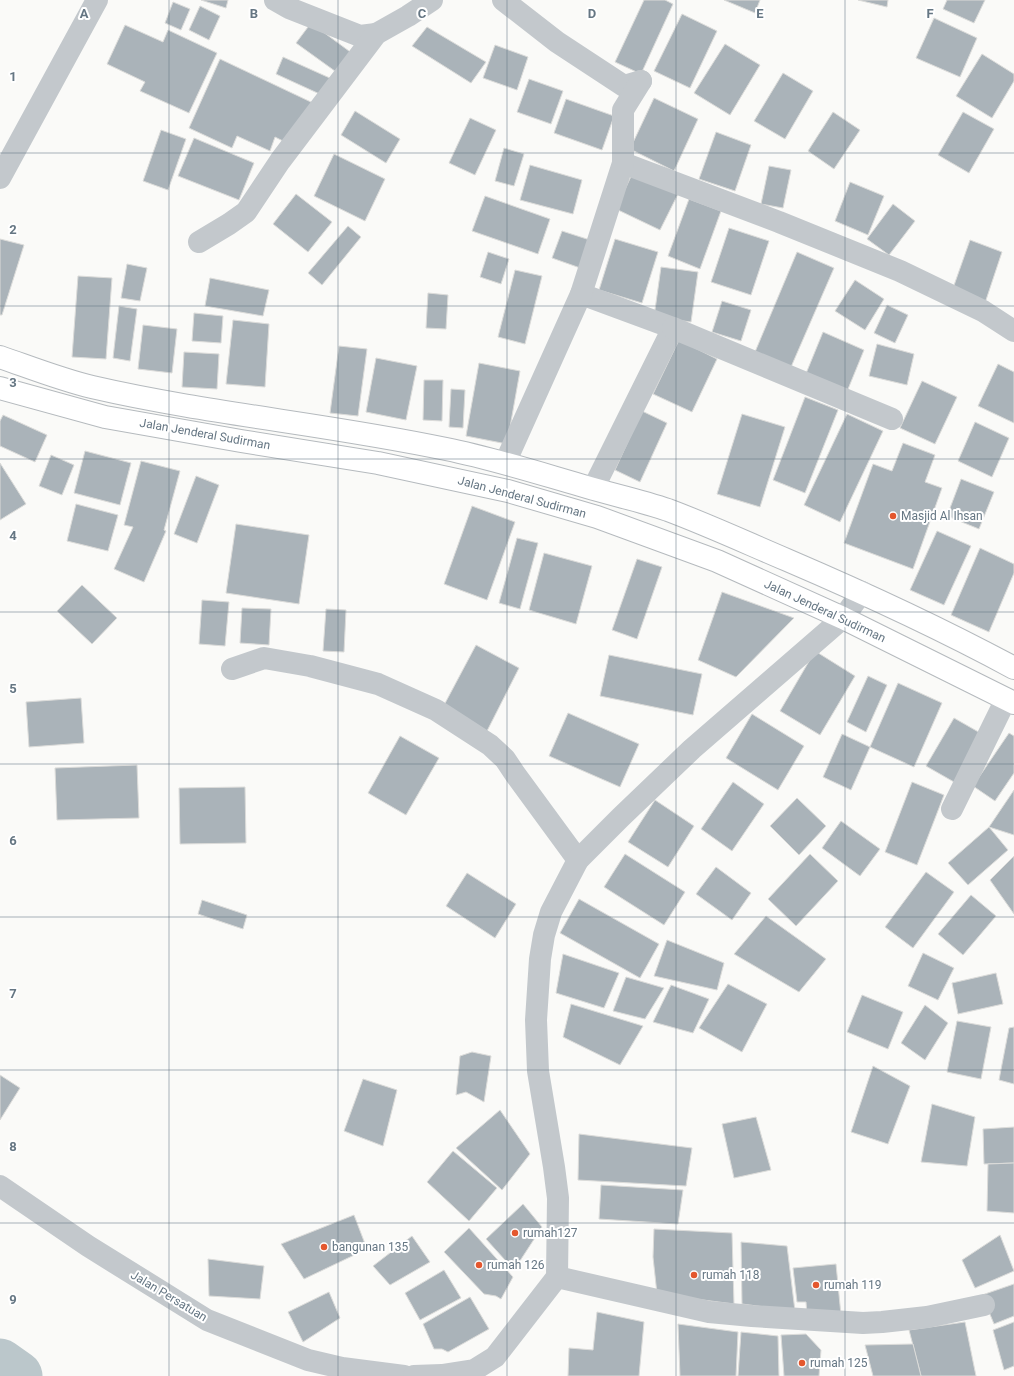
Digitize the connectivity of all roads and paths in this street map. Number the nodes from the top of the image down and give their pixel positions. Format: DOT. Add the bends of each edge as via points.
graph roads {
  1 [pos="98,0"];
  2 [pos="275,0"];
  3 [pos="432,0"];
  4 [pos="503,0"];
  5 [pos="376,34"];
  6 [pos="624,163"];
  7 [pos="0,178"];
  8 [pos="199,242"];
  9 [pos="581,294"];
  10 [pos="673,328"];
  11 [pos="1014,331"];
  12 [pos="0,357"];
  13 [pos="0,388"];
  14 [pos="892,419"];
  15 [pos="505,463"];
  16 [pos="593,489"];
  17 [pos="679,515"];
  18 [pos="668,543"];
  19 [pos="862,592"];
  20 [pos="843,618"];
  21 [pos="1014,668"];
  22 [pos="232,669"];
  23 [pos="1010,701"];
  24 [pos="952,809"];
  25 [pos="578,860"];
  26 [pos="0,1186"];
  27 [pos="557,1277"];
  28 [pos="984,1306"];
  29 [pos="480,1373"];
  30 [pos="404,1376"];
  31 [pos="414,1376"];
  1 -- 7 [label="street"];
  2 -- 5 [label="street" via="360,36"];
  3 -- 5 [label="street"];
  4 -- 6 [label="street" via="557,42 624,86 642,80 623,110"];
  5 -- 8 [label="street" via="280,161 246,212"];
  6 -- 9 [label="street"];
  6 -- 11 [label="street" via="900,271 983,311"];
  9 -- 10 [label="street"];
  9 -- 15 [label="street"];
  10 -- 14 [label="street"];
  10 -- 16 [label="street"];
  12 -- 15 [label="main road, Jalan Jenderal Sudirman" via="88,386 126,394 180,405 380,436"];
  13 -- 18 [label="main road, Jalan Jenderal Sudirman" via="105,417 378,463 508,491 597,517"];
  15 -- 16 [label="main road, Jalan Jenderal Sudirman"];
  16 -- 17 [label="main road, Jalan Jenderal Sudirman"];
  17 -- 18 [label="main road"];
  17 -- 19 [label="main road, Jalan Jenderal Sudirman"];
  18 -- 20 [label="main road, Jalan Jenderal Sudirman" via="717,561"];
  19 -- 20 [label="street"];
  19 -- 21 [label="main road, Jalan Jenderal Sudirman" via="951,634"];
  20 -- 23 [label="main road, Jalan Jenderal Sudirman"];
  20 -- 25 [label="street" via="692,749"];
  22 -- 25 [label="street" via="264,658 310,666 378,684 436,710 490,745 505,759"];
  23 -- 24 [label="street"];
  25 -- 27 [label="street" via="551,912 544,935 536,1020 538,1071 558,1198"];
  26 -- 30 [label="street, Jalan Persatuan" via="88,1246 206,1320 308,1360 342,1368"];
  27 -- 28 [label="street" via="709,1312 752,1316 863,1323 927,1318"];
  27 -- 29 [label="street"];
  29 -- 31 [label="street"];
}
